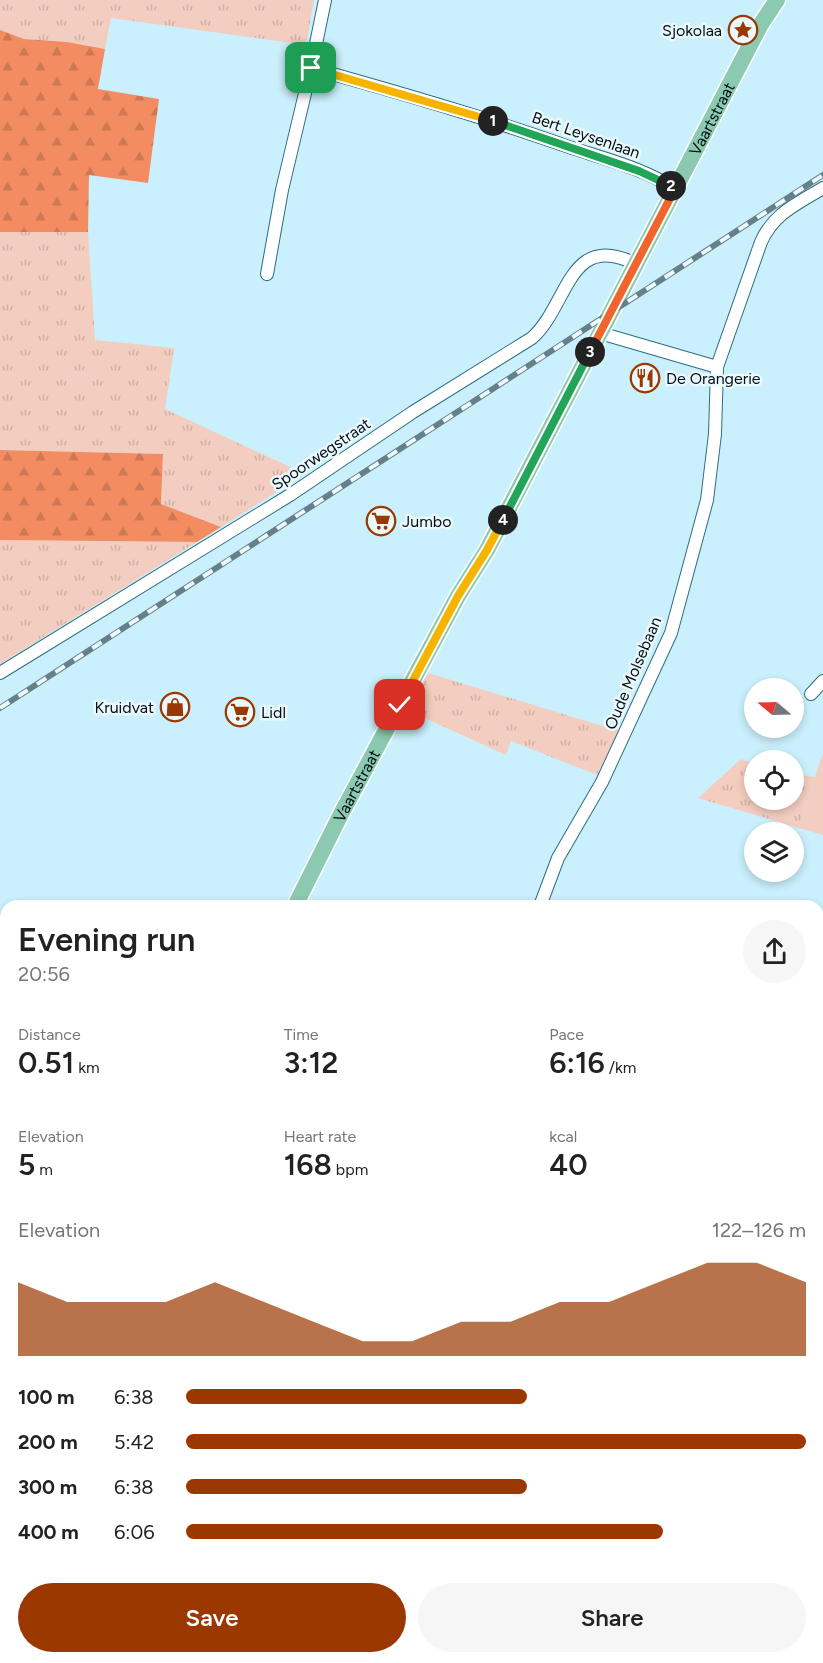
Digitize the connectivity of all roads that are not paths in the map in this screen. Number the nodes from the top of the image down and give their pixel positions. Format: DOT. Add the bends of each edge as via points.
graph roads {
  1 [pos="325,0"];
  2 [pos="777,0"];
  3 [pos="311,68"];
  4 [pos="823,188"];
  5 [pos="675,189"];
  6 [pos="636,264"];
  7 [pos="267,274"];
  8 [pos="600,333"];
  9 [pos="717,367"];
  10 [pos="0,673"];
  11 [pos="823,681"];
  12 [pos="811,694"];
  13 [pos="298,900"];
  14 [pos="542,900"];
  1 -- 3 [label="street"];
  2 -- 5 [label="main road, Vaartstraat"];
  3 -- 5 [label="street, Bert Leysenlaan" via="519,130 639,171"];
  3 -- 7 [label="street"];
  4 -- 9 [label="street, Oude Molsebaan" via="777,217 767,229"];
  5 -- 6 [label="main road, Vaartstraat"];
  6 -- 8 [label="main road, Vaartstraat"];
  6 -- 10 [label="street, Spoorwegstraat" via="611,255 587,259 532,338 290,495"];
  8 -- 9 [label="street"];
  8 -- 13 [label="main road, Vaartstraat"];
  9 -- 14 [label="street, Oude Molsebaan" via="715,434 707,500 671,633 606,773 558,858"];
  11 -- 12 [label="street"];
}
